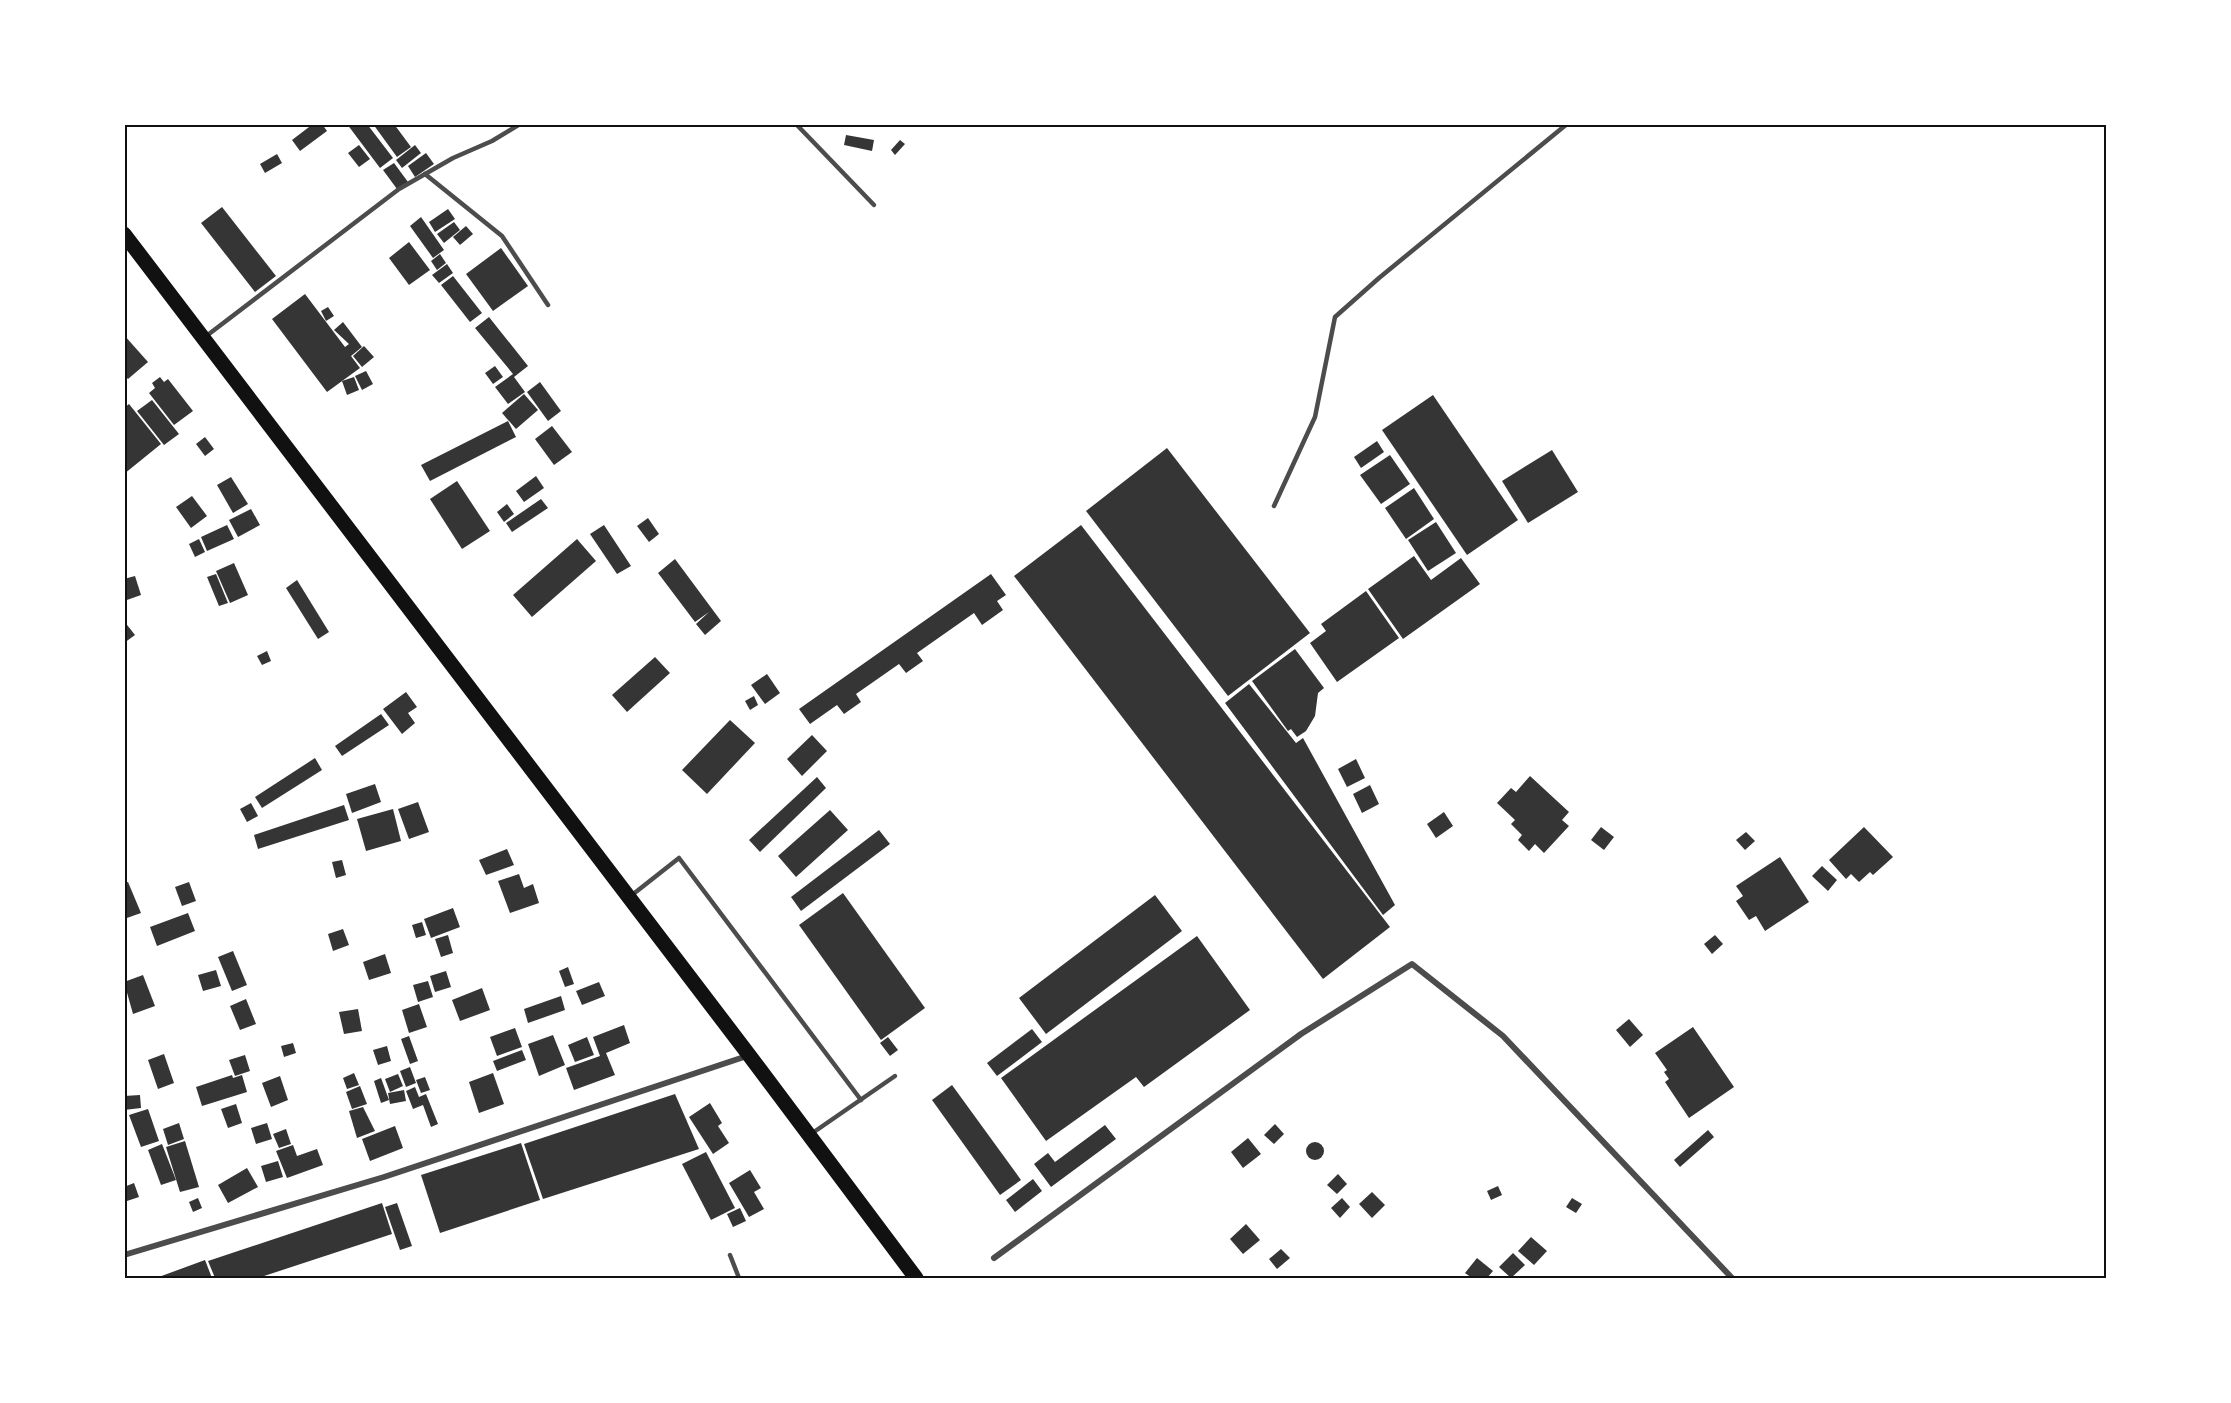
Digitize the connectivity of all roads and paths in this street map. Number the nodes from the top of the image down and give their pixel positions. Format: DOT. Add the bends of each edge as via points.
graph roads {
  1 [pos="520,124"];
  2 [pos="796,124"];
  3 [pos="1567,124"];
  4 [pos="425,174"];
  5 [pos="874,205"];
  6 [pos="124,234"];
  7 [pos="548,304"];
  8 [pos="202,339"];
  9 [pos="1274,506"];
  10 [pos="629,898"];
  11 [pos="749,1055"];
  12 [pos="895,1076"];
  13 [pos="861,1100"];
  14 [pos="809,1135"];
  15 [pos="124,1255"];
  16 [pos="730,1255"];
  17 [pos="994,1258"];
  18 [pos="739,1278"];
  19 [pos="916,1278"];
  20 [pos="1732,1278"];
  1 -- 4 [label="lane"];
  2 -- 5 [label="lane"];
  3 -- 9 [label="lane" via="1335,317 1315,417"];
  4 -- 7 [label="lane" via="502,236"];
  4 -- 8 [label="lane" via="399,189"];
  6 -- 8 [label="main road"];
  8 -- 10 [label="main road"];
  10 -- 11 [label="main road"];
  10 -- 13 [label="lane" via="679,858"];
  11 -- 14 [label="main road"];
  11 -- 15 [label="street" via="384,1177"];
  12 -- 13 [label="lane"];
  13 -- 14 [label="lane"];
  14 -- 19 [label="main road"];
  16 -- 18 [label="lane"];
  17 -- 20 [label="street" via="1301,1034 1412,964 1503,1036"];
}
